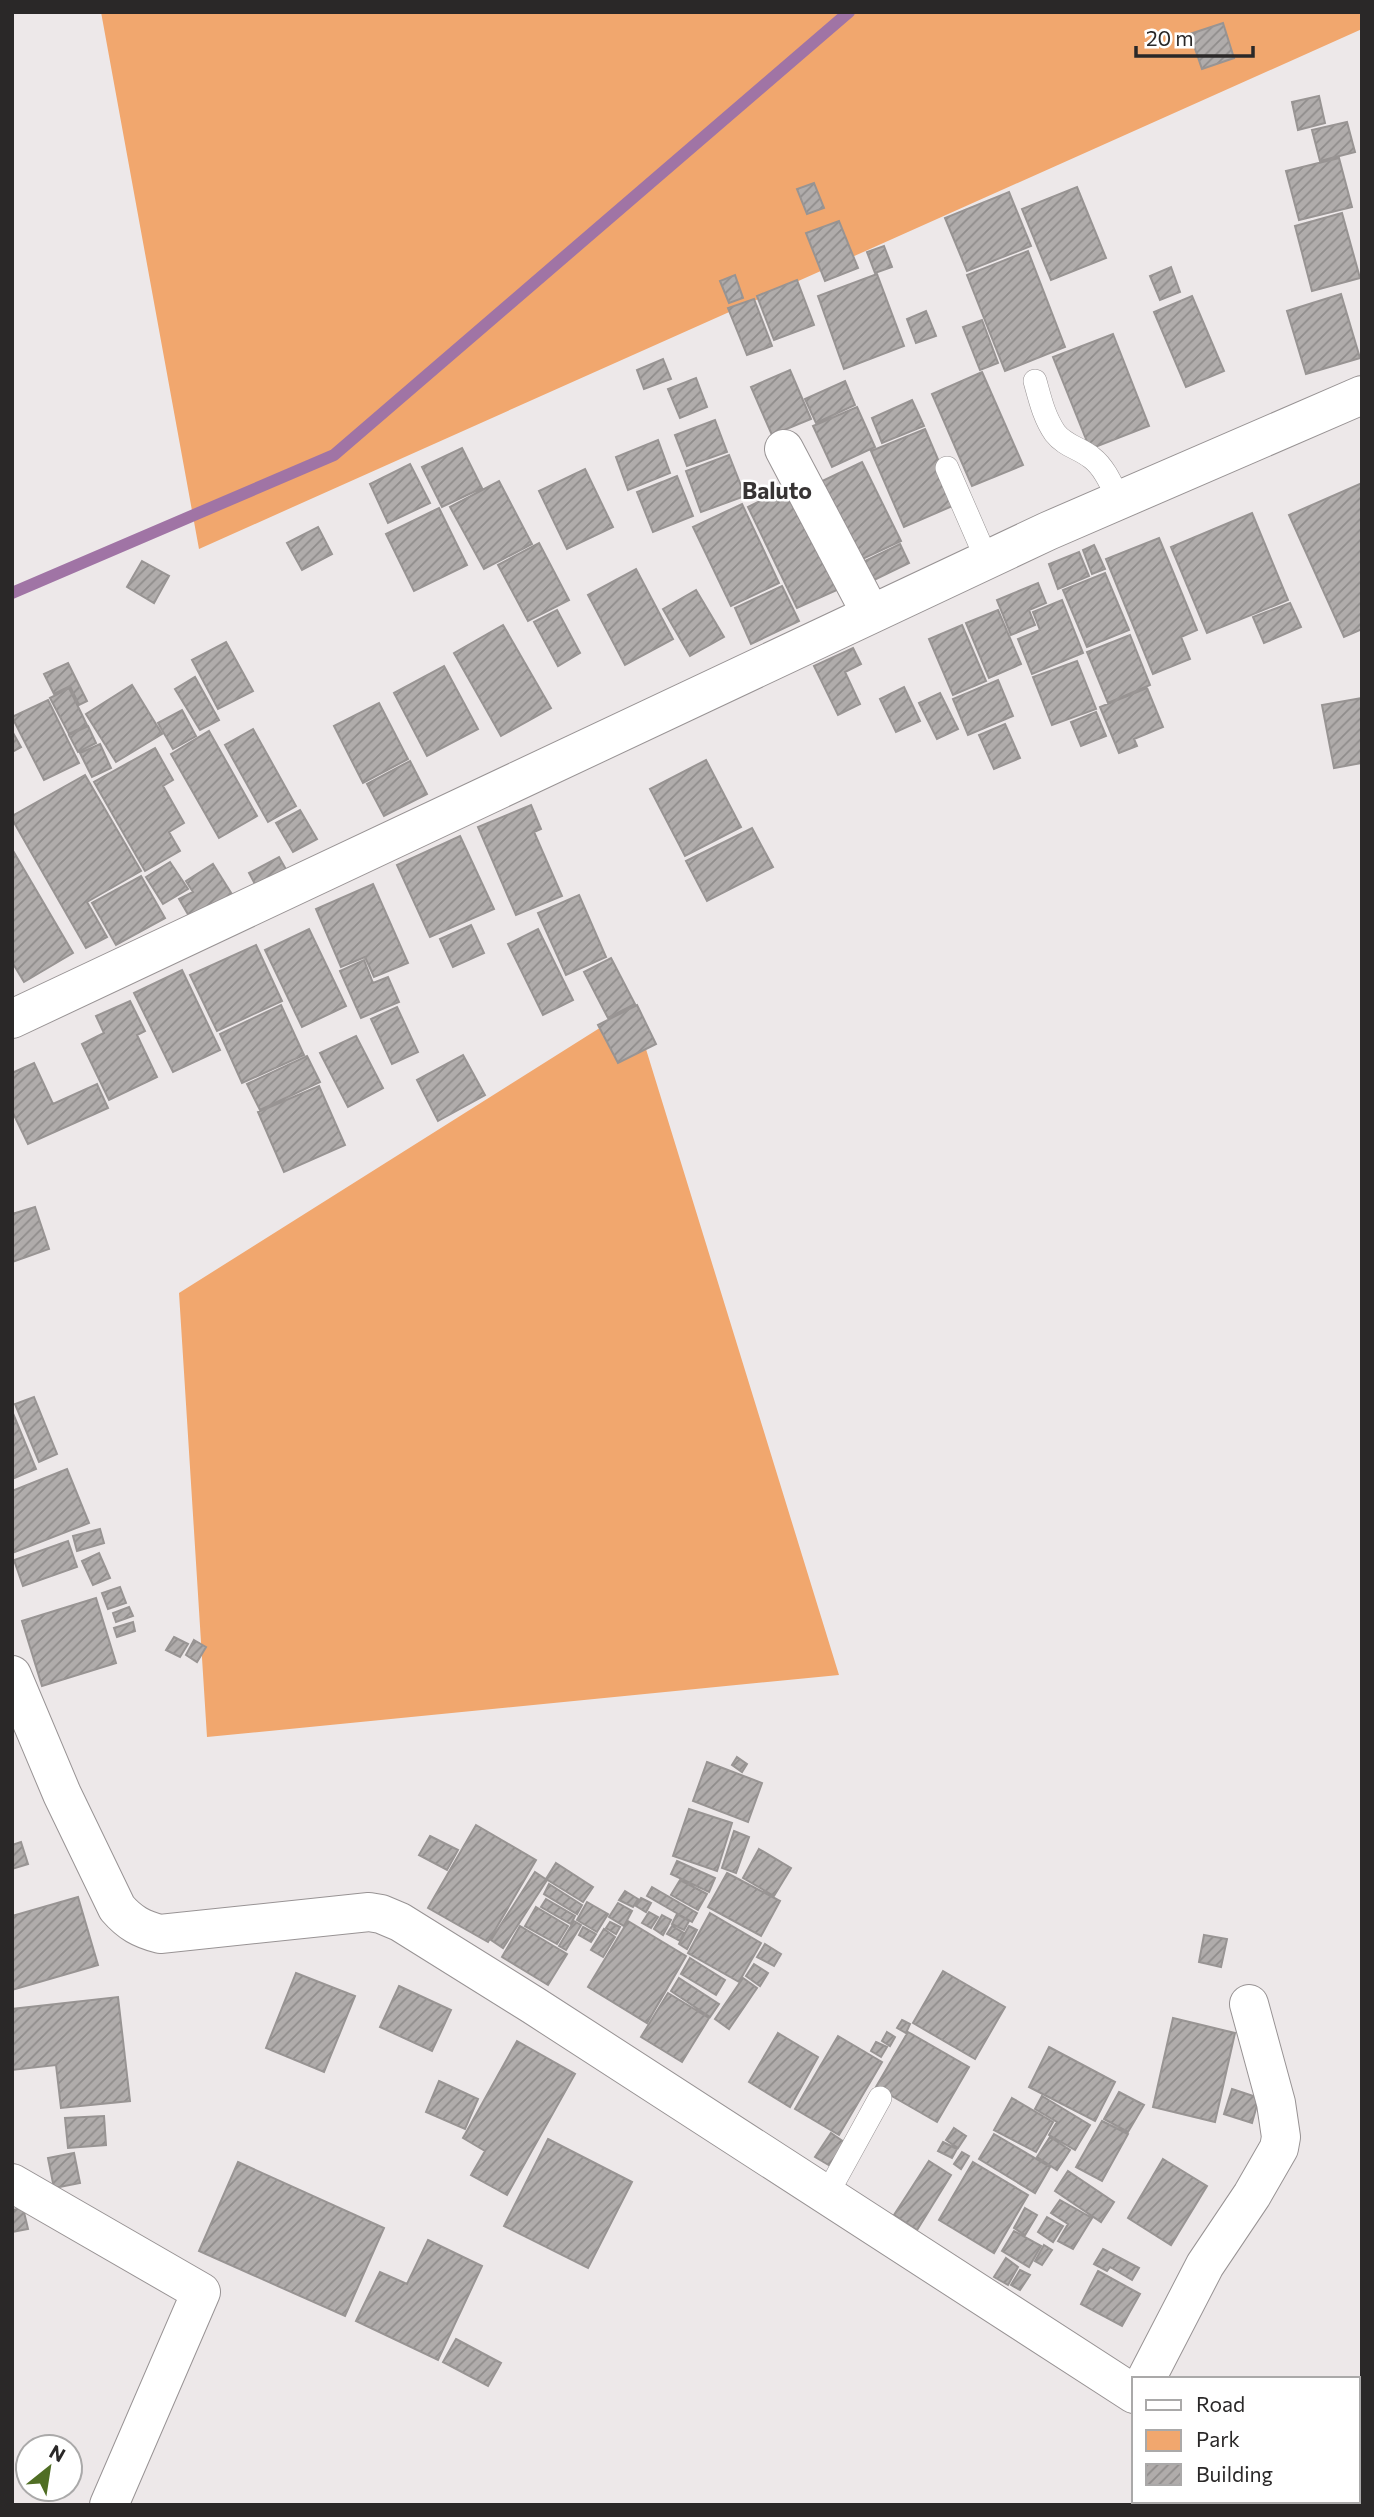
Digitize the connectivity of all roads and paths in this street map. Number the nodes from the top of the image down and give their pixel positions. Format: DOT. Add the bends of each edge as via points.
graph roads {
  1 [pos="1035,381"];
  2 [pos="1362,395"];
  3 [pos="784,449"];
  4 [pos="947,468"];
  5 [pos="1119,500"];
  6 [pos="987,560"];
  7 [pos="871,614"];
  8 [pos="12,1019"];
  9 [pos="12,1675"];
  10 [pos="1249,2004"];
  11 [pos="880,2098"];
  12 [pos="12,2183"];
  13 [pos="826,2196"];
  14 [pos="1147,2377"];
  15 [pos="1132,2392"];
  16 [pos="109,2505"];
  1 -- 5 [label="lane" via="1044,415 1055,432 1091,457"];
  2 -- 5 [label="street"];
  3 -- 7 [label="street"];
  4 -- 6 [label="lane"];
  5 -- 6 [label="street"];
  6 -- 7 [label="street"];
  7 -- 8 [label="street"];
  9 -- 13 [label="street" via="62,1794 127,1920 160,1934 381,1914 533,2005"];
  10 -- 14 [label="street" via="1276,2103 1279,2148 1205,2265"];
  11 -- 13 [label="lane"];
  12 -- 16 [label="street" via="201,2292"];
  13 -- 15 [label="street"];
}
